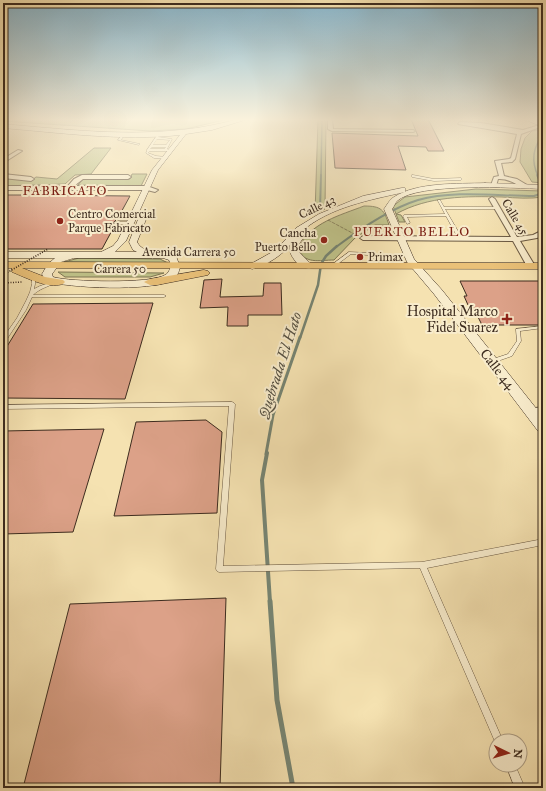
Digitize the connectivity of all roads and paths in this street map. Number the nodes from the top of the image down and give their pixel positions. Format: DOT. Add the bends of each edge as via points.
graph roads {
  1 [pos="12,156"];
  2 [pos="153,156"];
  3 [pos="166,156"];
  4 [pos="514,156"];
  5 [pos="165,159"];
  6 [pos="3,161"];
  7 [pos="3,176"];
  8 [pos="413,176"];
  9 [pos="128,177"];
  10 [pos="502,177"];
  11 [pos="30,179"];
  12 [pos="461,179"];
  13 [pos="494,184"];
  14 [pos="36,186"];
  15 [pos="525,186"];
  16 [pos="540,187"];
  17 [pos="3,188"];
  18 [pos="70,189"];
  19 [pos="59,190"];
  20 [pos="403,190"];
  21 [pos="426,190"];
  22 [pos="149,191"];
  23 [pos="3,192"];
  24 [pos="24,195"];
  25 [pos="492,199"];
  26 [pos="439,201"];
  27 [pos="363,204"];
  28 [pos="443,208"];
  29 [pos="497,208"];
  30 [pos="390,214"];
  31 [pos="447,215"];
  32 [pos="118,219"];
  33 [pos="328,220"];
  34 [pos="132,221"];
  35 [pos="116,223"];
  36 [pos="408,224"];
  37 [pos="543,232"];
  38 [pos="361,237"];
  39 [pos="400,238"];
  40 [pos="460,238"];
  41 [pos="515,238"];
  42 [pos="48,249"];
  43 [pos="3,255"];
  44 [pos="74,255"];
  45 [pos="101,255"];
  46 [pos="148,255"];
  47 [pos="160,255"];
  48 [pos="3,265"];
  49 [pos="252,266"];
  50 [pos="532,266"];
  51 [pos="543,266"];
  52 [pos="18,267"];
  53 [pos="50,267"];
  54 [pos="175,268"];
  55 [pos="223,268"];
  56 [pos="310,268"];
  57 [pos="333,269"];
  58 [pos="418,269"];
  59 [pos="3,270"];
  60 [pos="543,271"];
  61 [pos="3,275"];
  62 [pos="33,277"];
  63 [pos="59,282"];
  64 [pos="150,282"];
  65 [pos="3,283"];
  66 [pos="18,283"];
  67 [pos="32,294"];
  68 [pos="164,296"];
  69 [pos="543,327"];
  70 [pos="3,341"];
  71 [pos="492,361"];
  72 [pos="3,407"];
  73 [pos="537,412"];
  74 [pos="543,426"];
  75 [pos="543,542"];
  76 [pos="422,565"];
  77 [pos="496,733"];
  78 [pos="513,773"];
  79 [pos="520,788"];
  1 -- 6 [label="street"];
  2 -- 5 [label="lane"];
  3 -- 5 [label="main road"];
  4 -- 10 [label="street, Calle 45" via="510,161 498,161"];
  5 -- 22 [label="main road" via="164,170"];
  7 -- 11 [label="street"];
  8 -- 12 [label="lane" via="434,180"];
  9 -- 18 [label="street" via="82,177 76,180"];
  10 -- 13 [label="street" via="496,178"];
  10 -- 15 [label="street" via="517,180"];
  13 -- 15 [label="main road"];
  13 -- 21 [label="main road"];
  14 -- 24 [label="path, bridge" via="59,186 33,186"];
  15 -- 16 [label="main road"];
  17 -- 19 [label="street"];
  18 -- 19 [label="street"];
  18 -- 22 [label="street"];
  19 -- 23 [label="street"];
  20 -- 21 [label="main road, Calle 43"];
  20 -- 27 [label="main road, Calle 43"];
  20 -- 49 [label="main road, Calle 43" via="392,191 318,218 296,232 277,253"];
  21 -- 30 [label="main road" via="395,198 390,203"];
  22 -- 34 [label="main road"];
  22 -- 46 [label="main road" via="133,242 136,248"];
  25 -- 29 [label="street, Calle 45"];
  26 -- 28 [label="lane"];
  27 -- 30 [label="main road" via="378,205"];
  27 -- 56 [label="main road, Calle 43" via="319,222 300,237 295,244 294,253"];
  28 -- 29 [label="lane"];
  28 -- 31 [label="lane"];
  29 -- 41 [label="street, Calle 45"];
  30 -- 39 [label="main road, Calle 44"];
  31 -- 36 [label="lane" via="405,216"];
  31 -- 40 [label="lane"];
  32 -- 34 [label="lane"];
  33 -- 38 [label="path"];
  34 -- 35 [label="lane"];
  34 -- 45 [label="main road" via="119,246"];
  37 -- 41 [label="street" via="535,237"];
  38 -- 39 [label="street"];
  39 -- 40 [label="street"];
  39 -- 58 [label="main road, Calle 44" via="408,256"];
  40 -- 41 [label="street"];
  41 -- 50 [label="street, Calle 45"];
  42 -- 61 [label="path, bridge"];
  43 -- 44 [label="main road"];
  44 -- 45 [label="main road, Carrera 50"];
  44 -- 52 [label="main road"];
  44 -- 53 [label="main road, Carrera 50" via="62,258"];
  45 -- 46 [label="main road, Carrera 50"];
  46 -- 47 [label="main road, Carrera 50"];
  47 -- 54 [label="main road, Carrera 50" via="173,258"];
  47 -- 55 [label="main road" via="177,256"];
  48 -- 52 [label="main road, Avenida Carrera 50"];
  49 -- 55 [label="main road, Avenida Carrera 50"];
  49 -- 56 [label="main road, Avenida Carrera 50"];
  50 -- 51 [label="main road, Avenida Carrera 50"];
  50 -- 58 [label="main road, Avenida Carrera 50"];
  52 -- 53 [label="main road, Avenida Carrera 50"];
  52 -- 59 [label="main road, Avenida Carrera 50"];
  52 -- 62 [label="main road"];
  53 -- 54 [label="main road, Avenida Carrera 50"];
  53 -- 63 [label="main road" via="48,278"];
  54 -- 55 [label="main road, Avenida Carrera 50"];
  54 -- 64 [label="main road, Carrera 50" via="169,277"];
  55 -- 56 [label="main road, Avenida Carrera 50"];
  55 -- 64 [label="main road"];
  56 -- 57 [label="main road, Avenida Carrera 50"];
  57 -- 58 [label="main road, Avenida Carrera 50"];
  57 -- 58 [label="main road, Avenida Carrera 50" via="378,266"];
  58 -- 60 [label="main road, Avenida Carrera 50"];
  58 -- 71 [label="main road, Calle 44"];
  62 -- 63 [label="main road"];
  62 -- 67 [label="lane" via="35,283"];
  63 -- 64 [label="main road, Carrera 50"];
  63 -- 67 [label="lane" via="41,287"];
  65 -- 66 [label="path"];
  67 -- 68 [label="lane"];
  67 -- 70 [label="lane"];
  69 -- 71 [label="lane" via="518,330 519,342 510,355"];
  71 -- 73 [label="main road, Calle 44"];
  72 -- 76 [label="lane" via="232,404 219,569"];
  73 -- 74 [label="main road, Calle 44"];
  75 -- 76 [label="lane"];
  76 -- 77 [label="lane"];
  78 -- 79 [label="lane"];
}
